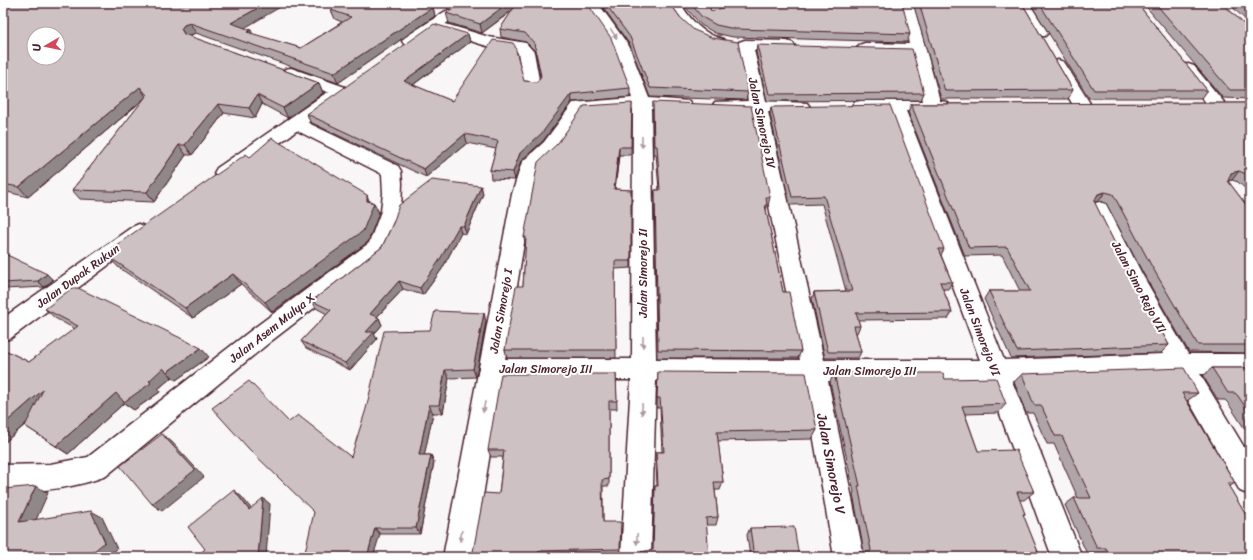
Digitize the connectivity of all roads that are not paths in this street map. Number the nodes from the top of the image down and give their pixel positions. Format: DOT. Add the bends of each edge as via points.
graph roads {
  1 [pos="591,3"];
  2 [pos="673,3"];
  3 [pos="906,3"];
  4 [pos="1022,3"];
  5 [pos="745,45"];
  6 [pos="808,46"];
  7 [pos="847,47"];
  8 [pos="918,49"];
  9 [pos="396,51"];
  10 [pos="1179,58"];
  11 [pos="276,68"];
  12 [pos="532,85"];
  13 [pos="642,103"];
  14 [pos="1082,105"];
  15 [pos="1195,105"];
  16 [pos="847,106"];
  17 [pos="895,106"];
  18 [pos="934,106"];
  19 [pos="957,106"];
  20 [pos="815,107"];
  21 [pos="759,108"];
  22 [pos="296,123"];
  23 [pos="211,182"];
  24 [pos="1099,209"];
  25 [pos="152,223"];
  26 [pos="3,331"];
  27 [pos="1180,364"];
  28 [pos="1250,364"];
  29 [pos="490,369"];
  30 [pos="644,370"];
  31 [pos="814,371"];
  32 [pos="995,371"];
  33 [pos="3,478"];
  34 [pos="1250,482"];
  35 [pos="458,557"];
  36 [pos="636,557"];
  37 [pos="849,557"];
  38 [pos="1067,557"];
  1 -- 13 [label="street, Jalan Simorejo II, one-way" via="622,46"];
  2 -- 5 [label="street" via="683,19 706,39"];
  3 -- 8 [label="street"];
  4 -- 14 [label="street"];
  5 -- 6 [label="street"];
  5 -- 21 [label="street, Jalan Simorejo IV"];
  7 -- 8 [label="street"];
  8 -- 18 [label="street"];
  9 -- 12 [label="street" via="445,15 487,41 520,46 526,52"];
  10 -- 15 [label="street" via="1224,105"];
  11 -- 22 [label="street" via="346,86"];
  13 -- 21 [label="street"];
  13 -- 29 [label="street, Jalan Simorejo I" via="579,107 551,146 529,167"];
  13 -- 30 [label="street, Jalan Simorejo II, one-way"];
  16 -- 17 [label="street"];
  17 -- 18 [label="street"];
  17 -- 32 [label="street, Jalan Simorejo VI"];
  18 -- 19 [label="street"];
  20 -- 21 [label="street"];
  21 -- 31 [label="street, Jalan Simorejo IV"];
  22 -- 23 [label="street"];
  22 -- 33 [label="street, Jalan Asem Mulya X" via="391,171 394,193 392,209 377,248 262,335 96,467 80,473 41,479"];
  24 -- 27 [label="street, Jalan Simo Rejo VII"];
  25 -- 26 [label="street, Jalan Dupak Rukun"];
  27 -- 28 [label="street, Jalan Simorejo III"];
  27 -- 32 [label="street, Jalan Simorejo III"];
  27 -- 34 [label="street, Jalan Simo Rejo VII"];
  29 -- 30 [label="street, Jalan Simorejo III"];
  29 -- 35 [label="street, Jalan Simorejo I, one-way"];
  30 -- 31 [label="street, Jalan Simorejo III"];
  30 -- 36 [label="street, Jalan Simorejo II, one-way"];
  31 -- 32 [label="street, Jalan Simorejo III"];
  31 -- 37 [label="street, Jalan Simorejo V"];
  32 -- 38 [label="street, Jalan Simorejo VI"];
}
